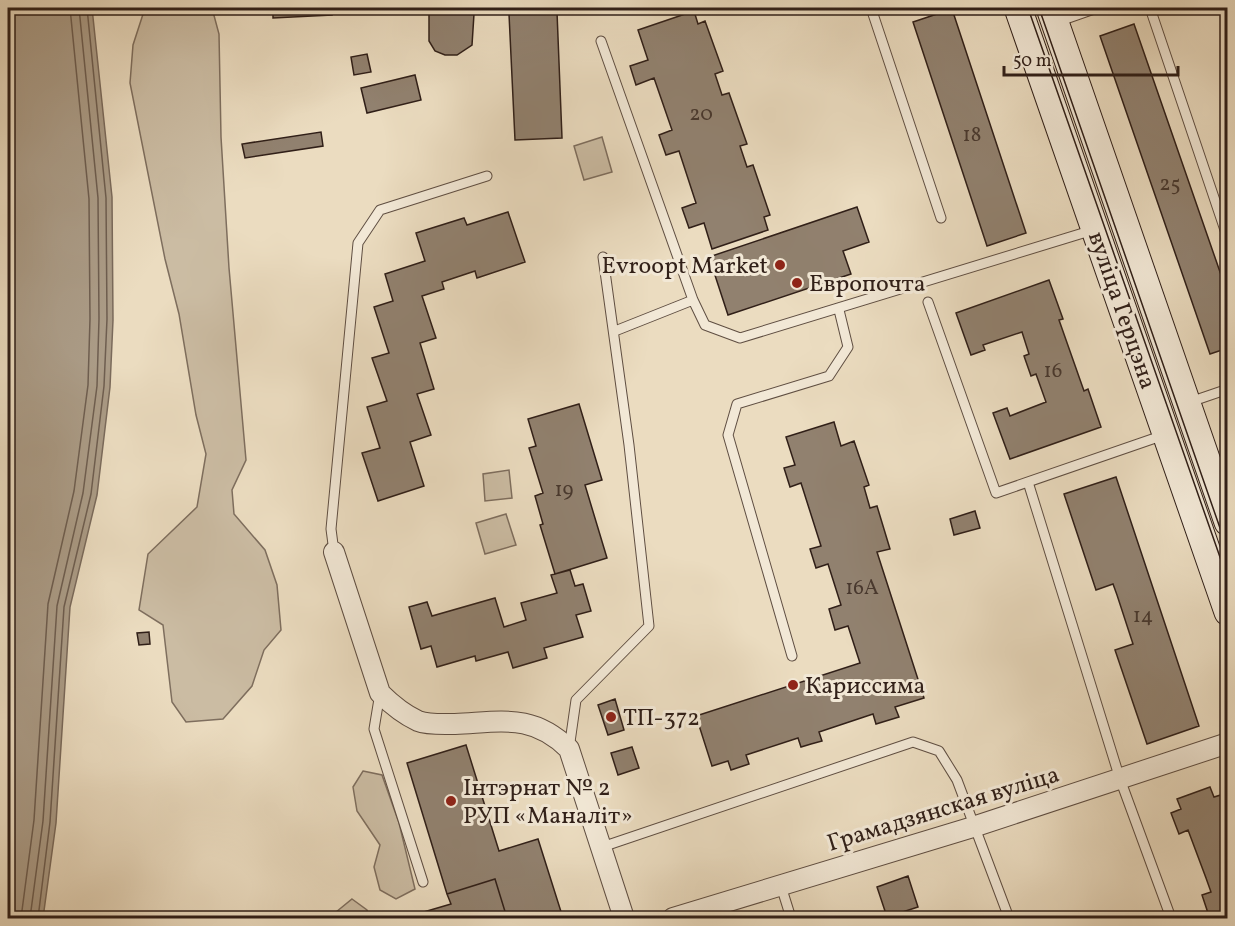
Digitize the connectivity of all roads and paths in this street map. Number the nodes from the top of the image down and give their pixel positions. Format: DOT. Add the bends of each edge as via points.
graph roads {
  1 [pos="871,8"];
  2 [pos="1097,8"];
  3 [pos="1150,8"];
  4 [pos="1053,15"];
  5 [pos="1022,20"];
  6 [pos="601,41"];
  7 [pos="488,176"];
  8 [pos="941,218"];
  9 [pos="1124,219"];
  10 [pos="1096,229"];
  11 [pos="1227,239"];
  12 [pos="603,258"];
  13 [pos="693,300"];
  14 [pos="928,302"];
  15 [pos="838,310"];
  16 [pos="615,331"];
  17 [pos="1227,389"];
  18 [pos="1190,414"];
  19 [pos="1162,423"];
  20 [pos="1028,482"];
  21 [pos="1227,522"];
  22 [pos="334,552"];
  23 [pos="1227,612"];
  24 [pos="792,656"];
  25 [pos="380,693"];
  26 [pos="1227,743"];
  27 [pos="569,749"];
  28 [pos="1120,778"];
  29 [pos="973,827"];
  30 [pos="602,847"];
  31 [pos="423,882"];
  32 [pos="781,886"];
  33 [pos="624,918"];
  34 [pos="674,918"];
  35 [pos="791,918"];
  36 [pos="1009,918"];
  37 [pos="1171,918"];
  1 -- 8 [label="lane"];
  2 -- 4 [label="lane"];
  3 -- 11 [label="lane"];
  4 -- 5 [label="street"];
  4 -- 9 [label="main road, вуліца Герцэна"];
  5 -- 10 [label="main road, вуліца Герцэна"];
  6 -- 13 [label="lane"];
  7 -- 22 [label="lane" via="380,210 358,243 331,529"];
  9 -- 10 [label="street"];
  9 -- 18 [label="main road, вуліца Герцэна"];
  10 -- 15 [label="lane"];
  10 -- 19 [label="main road, вуліца Герцэна"];
  12 -- 16 [label="lane"];
  13 -- 15 [label="lane" via="705,325 740,338"];
  13 -- 16 [label="lane"];
  14 -- 20 [label="lane" via="996,493"];
  15 -- 24 [label="lane" via="848,347 829,376 736,404 728,435"];
  16 -- 27 [label="lane" via="649,626 576,700"];
  17 -- 18 [label="lane"];
  18 -- 19 [label="street"];
  18 -- 21 [label="main road, вуліца Герцэна"];
  19 -- 20 [label="lane"];
  19 -- 23 [label="main road, вуліца Герцэна"];
  20 -- 28 [label="lane"];
  22 -- 25 [label="street"];
  25 -- 27 [label="street" via="396,709 420,722 520,722 539,726"];
  25 -- 31 [label="lane" via="374,729"];
  26 -- 28 [label="street, Грамадзянская вуліца"];
  27 -- 30 [label="street"];
  28 -- 29 [label="street, Грамадзянская вуліца"];
  28 -- 37 [label="lane"];
  29 -- 30 [label="lane" via="957,780 939,751 913,742"];
  29 -- 32 [label="street, Грамадзянская вуліца"];
  29 -- 36 [label="lane"];
  30 -- 33 [label="street"];
  32 -- 34 [label="street, Грамадзянская вуліца"];
  32 -- 35 [label="lane"];
}
